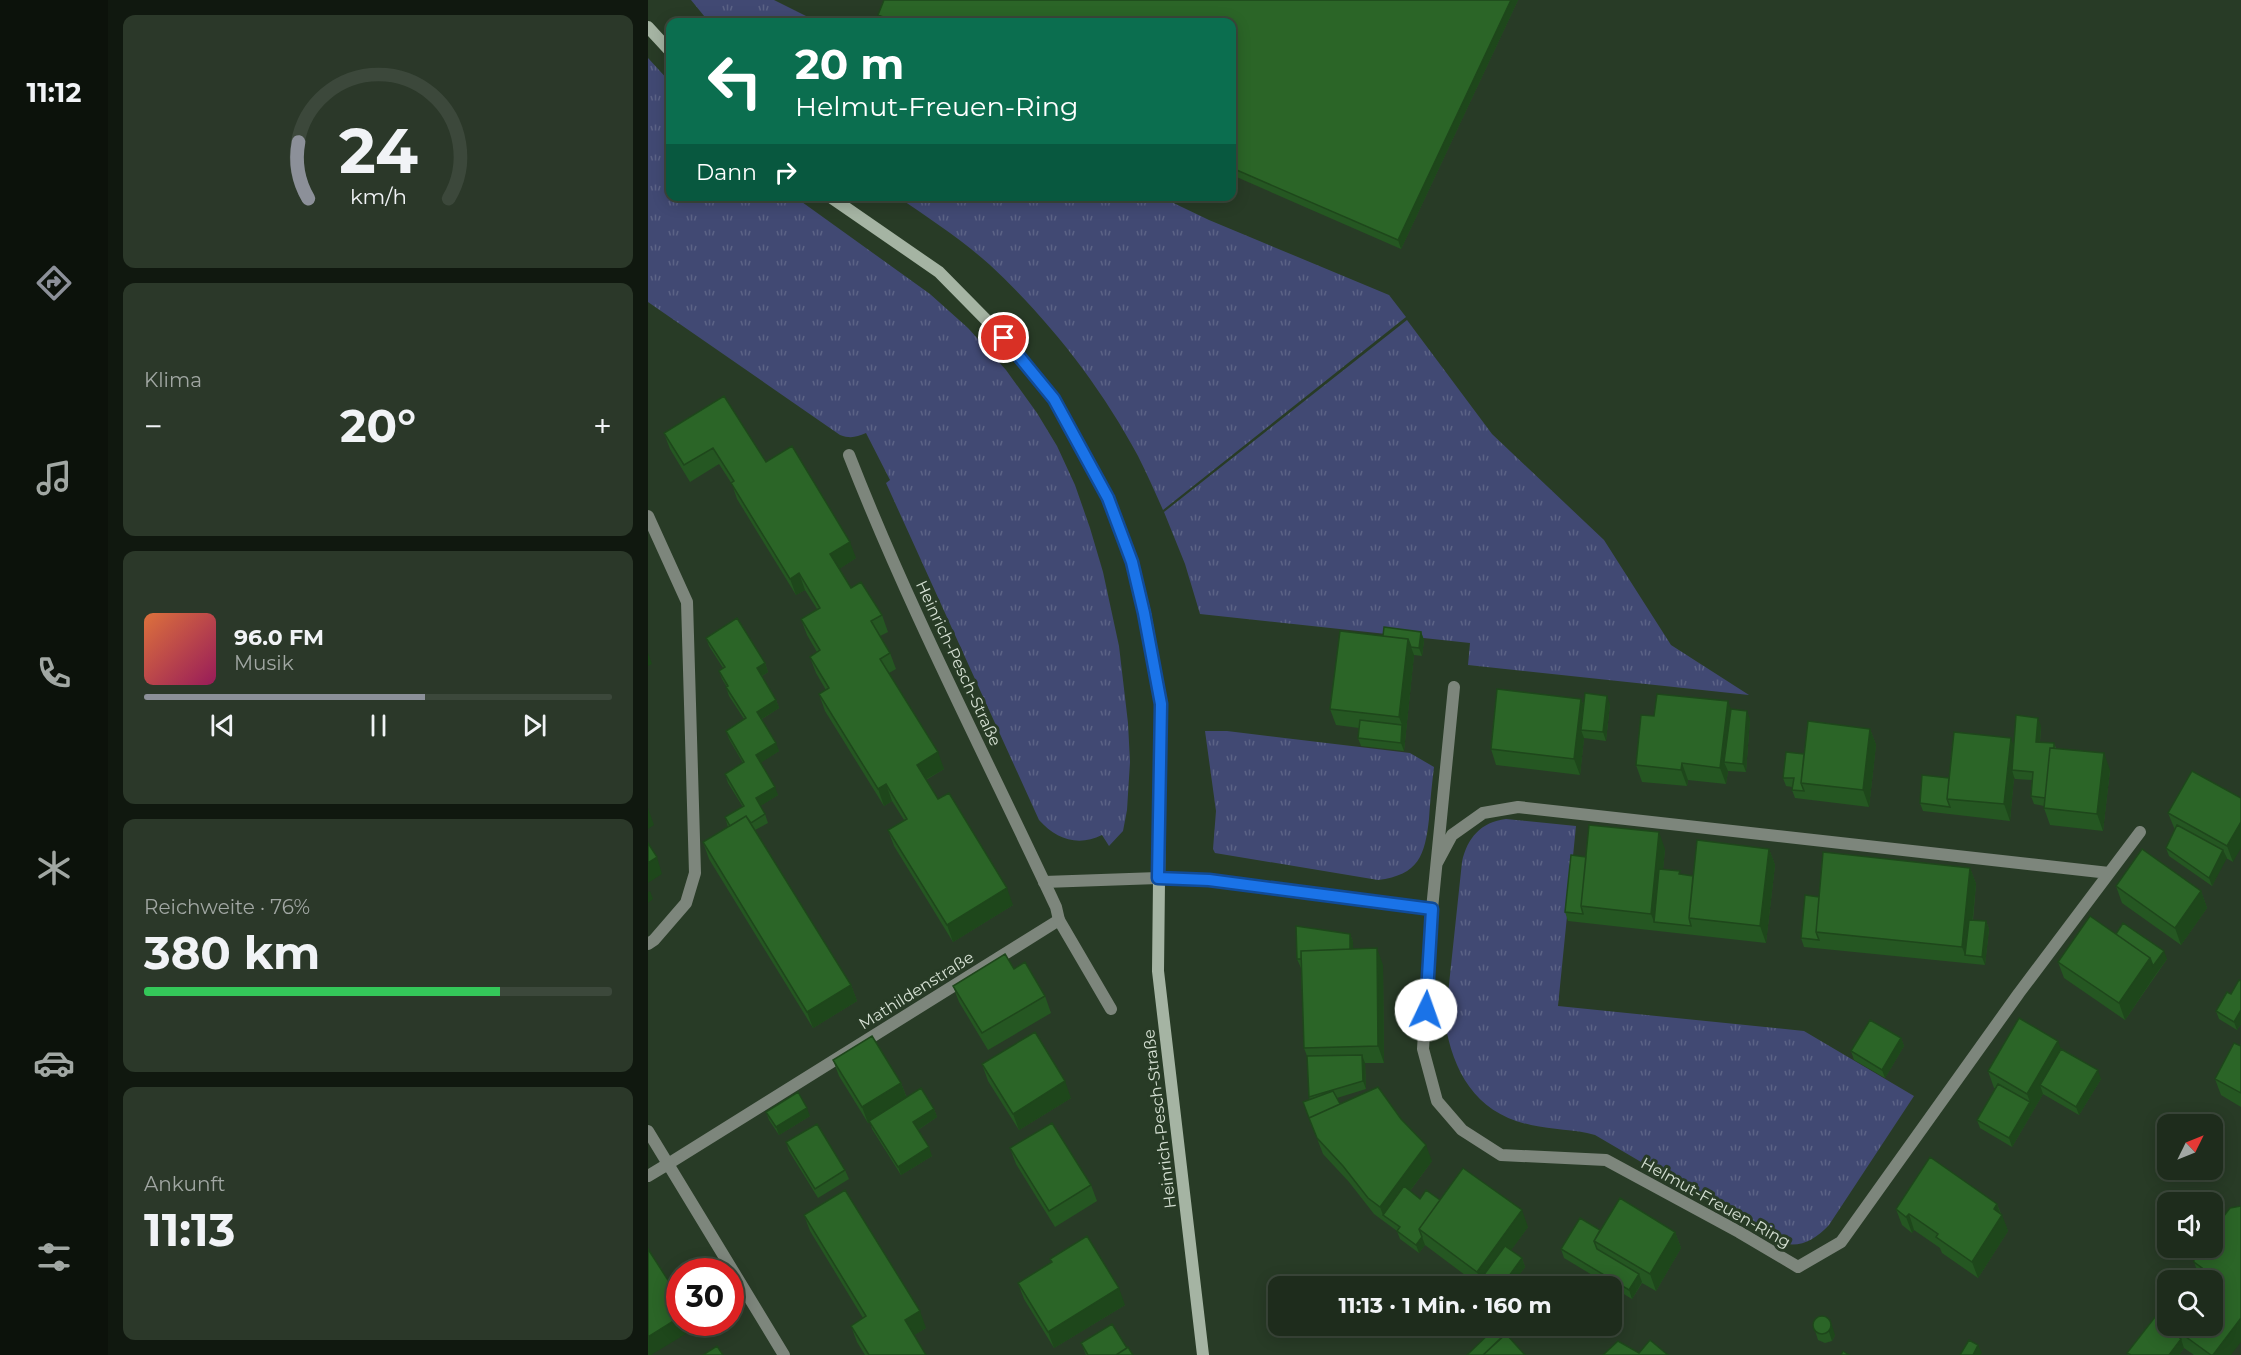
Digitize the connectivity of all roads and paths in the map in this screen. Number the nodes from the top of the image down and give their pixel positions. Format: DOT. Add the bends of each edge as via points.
graph roads {
  1 [pos="648,27"];
  2 [pos="666,47"];
  3 [pos="836,201"];
  4 [pos="849,455"];
  5 [pos="648,516"];
  6 [pos="1454,687"];
  7 [pos="2140,832"];
  8 [pos="1437,863"];
  9 [pos="2109,873"];
  10 [pos="1158,878"];
  11 [pos="1044,882"];
  12 [pos="1432,909"];
  13 [pos="1059,920"];
  14 [pos="648,944"];
  15 [pos="1111,1009"];
  16 [pos="648,1131"];
  17 [pos="668,1164"];
  18 [pos="648,1176"];
  19 [pos="784,1355"];
  20 [pos="1203,1355"];
  1 -- 2 [label="street"];
  3 -- 10 [label="street, Heinrich-Pesch-Straße" via="939,272 1004,338 1054,399 1108,498 1132,562 1161,704"];
  4 -- 11 [label="street, Heinrich-Pesch-Straße" via="963,712"];
  5 -- 14 [label="street" via="687,602 695,873 686,903"];
  6 -- 8 [label="street, Helmut-Freuen-Ring"];
  7 -- 9 [label="street, Helmut-Freuen-Ring"];
  8 -- 9 [label="street, Helmut-Freuen-Ring" via="1452,836 1483,813 1518,807"];
  8 -- 12 [label="street, Helmut-Freuen-Ring"];
  9 -- 12 [label="street, Helmut-Freuen-Ring" via="1841,1242 1798,1267 1606,1160 1500,1155 1462,1130 1437,1101 1423,1049"];
  10 -- 11 [label="street"];
  10 -- 12 [label="street" via="1209,880"];
  10 -- 20 [label="street, Heinrich-Pesch-Straße" via="1158,971"];
  11 -- 13 [label="street, Heinrich-Pesch-Straße"];
  13 -- 15 [label="street, Heinrich-Pesch-Straße"];
  13 -- 17 [label="street, Mathildenstraße"];
  16 -- 17 [label="street"];
  17 -- 18 [label="street, Mathildenstraße"];
  17 -- 19 [label="street"];
}
